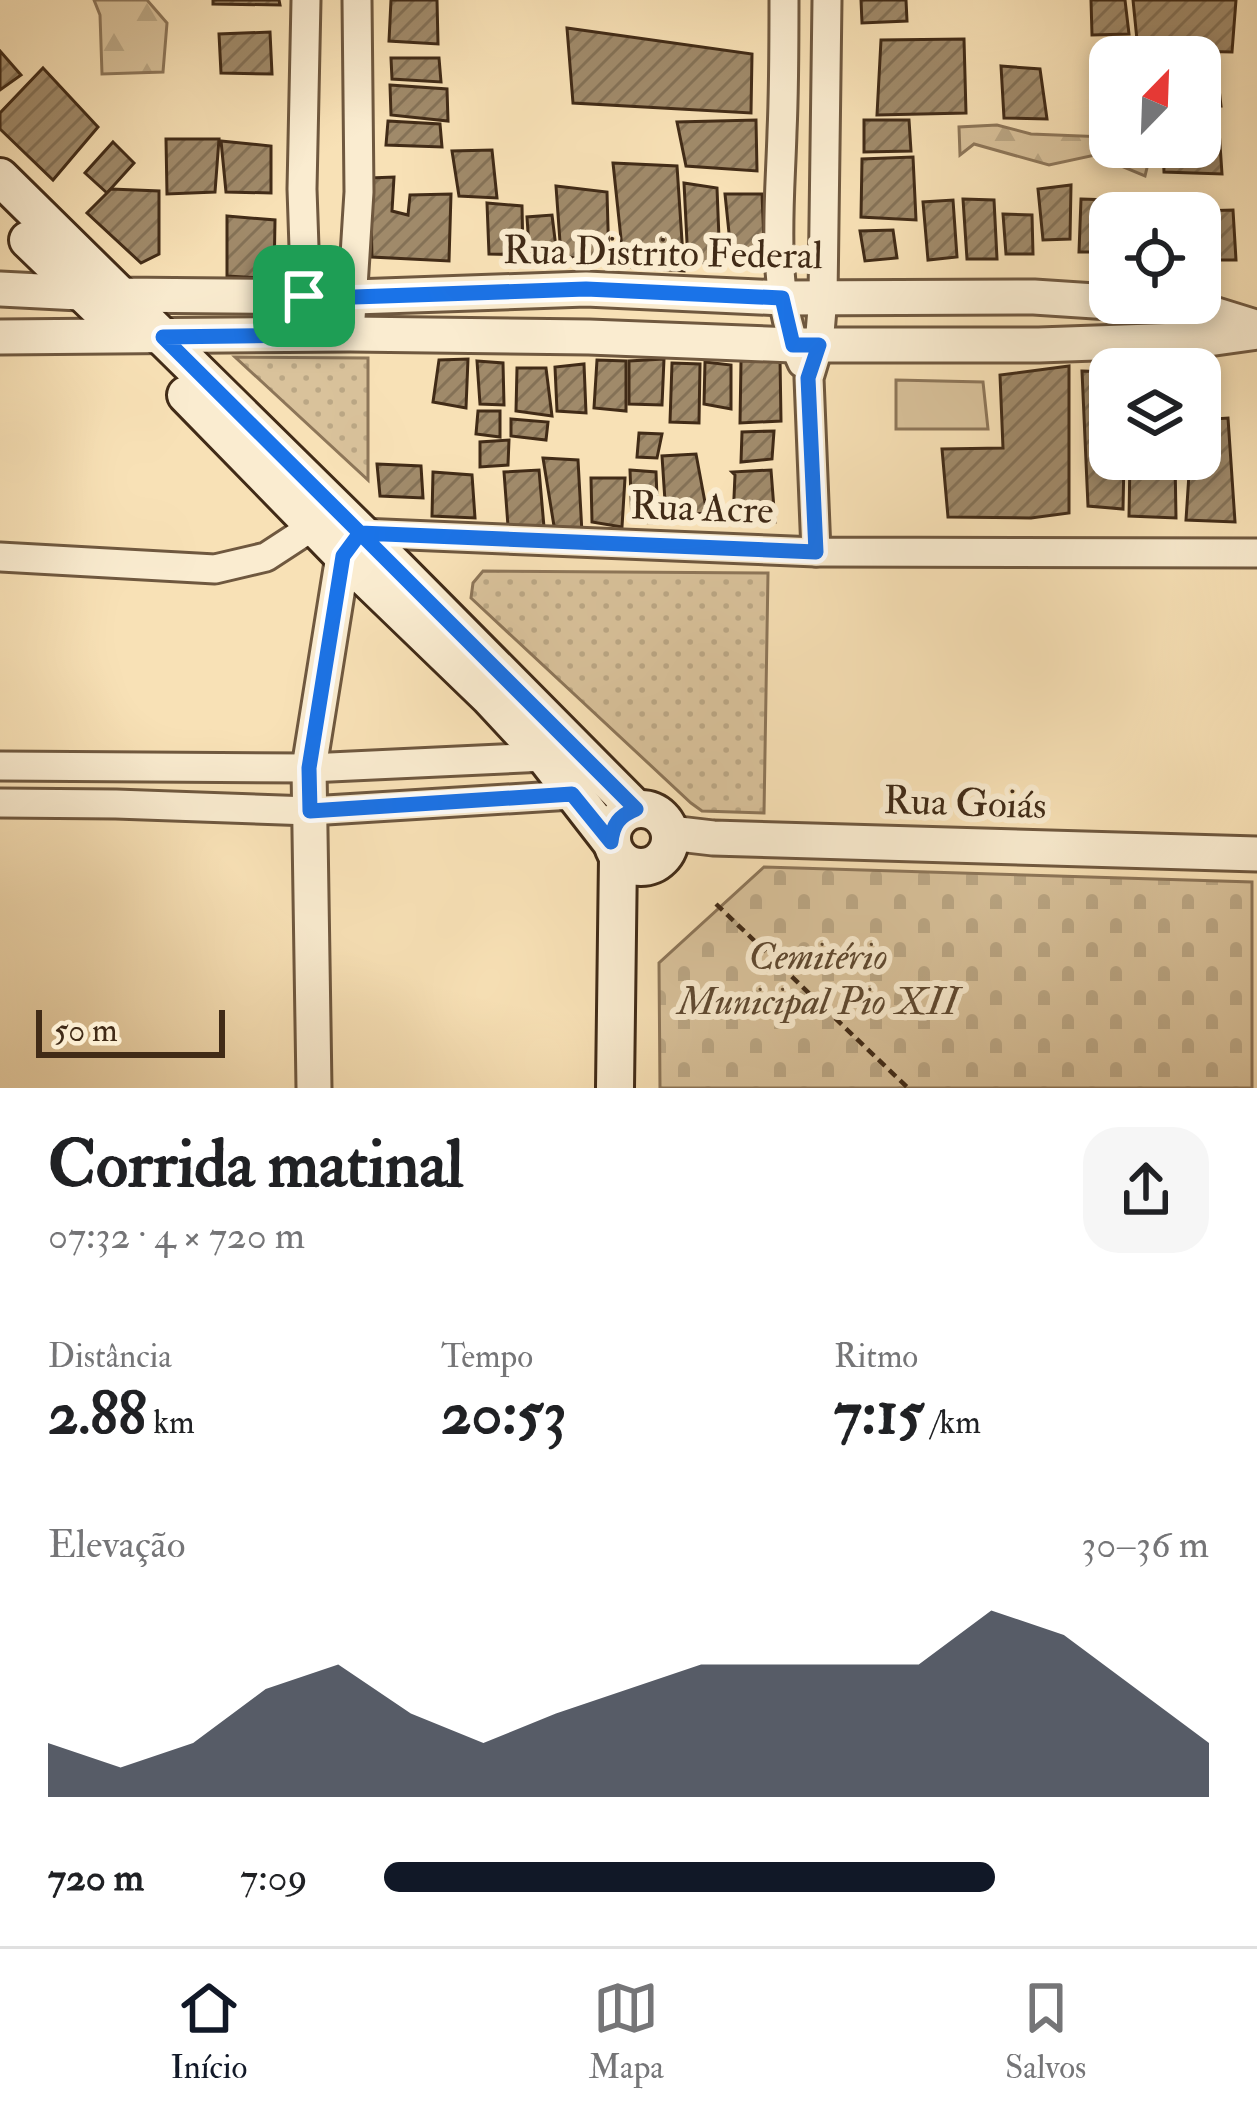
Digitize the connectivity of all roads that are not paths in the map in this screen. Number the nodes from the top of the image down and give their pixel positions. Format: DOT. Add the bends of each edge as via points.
graph roads {
  1 [pos="306,0"];
  2 [pos="357,0"];
  3 [pos="784,0"];
  4 [pos="827,0"];
  5 [pos="826,93"];
  6 [pos="784,95"];
  7 [pos="0,177"];
  8 [pos="0,212"];
  9 [pos="586,289"];
  10 [pos="0,290"];
  11 [pos="81,293"];
  12 [pos="119,295"];
  13 [pos="304,296"];
  14 [pos="354,297"];
  15 [pos="823,297"];
  16 [pos="1034,297"];
  17 [pos="782,298"];
  18 [pos="1089,301"];
  19 [pos="1221,317"];
  20 [pos="1257,330"];
  21 [pos="350,334"];
  22 [pos="307,335"];
  23 [pos="0,337"];
  24 [pos="146,337"];
  25 [pos="589,337"];
  26 [pos="806,345"];
  27 [pos="1039,345"];
  28 [pos="315,526"];
  29 [pos="351,544"];
  30 [pos="816,552"];
  31 [pos="1257,553"];
  32 [pos="0,557"];
  33 [pos="545,757"];
  34 [pos="0,766"];
  35 [pos="117,768"];
  36 [pos="309,768"];
  37 [pos="572,794"];
  38 [pos="0,803"];
  39 [pos="116,804"];
  40 [pos="636,809"];
  41 [pos="310,811"];
  42 [pos="670,833"];
  43 [pos="615,850"];
  44 [pos="1257,854"];
  45 [pos="314,1088"];
  46 [pos="616,1088"];
  1 -- 13 [label="street"];
  2 -- 14 [label="street"];
  3 -- 6 [label="street"];
  4 -- 5 [label="street"];
  5 -- 6 [label="street"];
  5 -- 15 [label="street"];
  6 -- 17 [label="street"];
  7 -- 12 [label="main road"];
  8 -- 11 [label="main road"];
  9 -- 14 [label="street, Rua Distrito Federal"];
  9 -- 17 [label="street, Rua Distrito Federal"];
  9 -- 25 [label="street"];
  10 -- 11 [label="street, Rua Distrito Federal"];
  11 -- 12 [label="street, Rua Distrito Federal"];
  11 -- 24 [label="main road"];
  12 -- 13 [label="street, Rua Distrito Federal"];
  12 -- 24 [label="main road"];
  13 -- 14 [label="street, Rua Distrito Federal"];
  13 -- 22 [label="street"];
  14 -- 21 [label="street"];
  15 -- 16 [label="street, Rua Distrito Federal"];
  15 -- 17 [label="street, Rua Distrito Federal"];
  15 -- 26 [label="street"];
  16 -- 18 [label="street, Rua Distrito Federal"];
  16 -- 27 [label="street"];
  17 -- 26 [label="street"];
  19 -- 20 [label="street"];
  20 -- 27 [label="street"];
  21 -- 22 [label="street"];
  21 -- 25 [label="street"];
  22 -- 24 [label="street"];
  23 -- 24 [label="street"];
  24 -- 28 [label="main road"];
  24 -- 29 [label="main road"];
  25 -- 26 [label="street"];
  26 -- 27 [label="street"];
  26 -- 30 [label="street"];
  28 -- 29 [label="main road"];
  28 -- 32 [label="street" via="266,556 215,569"];
  29 -- 30 [label="street, Rua Acre"];
  29 -- 33 [label="main road"];
  29 -- 36 [label="street"];
  29 -- 40 [label="main road"];
  30 -- 31 [label="street, Rua Acre"];
  33 -- 36 [label="street"];
  33 -- 37 [label="main road"];
  34 -- 35 [label="street"];
  35 -- 36 [label="street"];
  35 -- 39 [label="street"];
  36 -- 41 [label="street"];
  37 -- 41 [label="street"];
  37 -- 43 [label="main road"];
  38 -- 39 [label="street"];
  39 -- 41 [label="street"];
  40 -- 42 [label="main road" via="664,820"];
  40 -- 43 [label="main road" via="613,827"];
  41 -- 45 [label="street"];
  42 -- 43 [label="main road" via="659,861 645,867 630,866"];
  42 -- 44 [label="street, Rua Goiás"];
  43 -- 46 [label="main road"];
}
